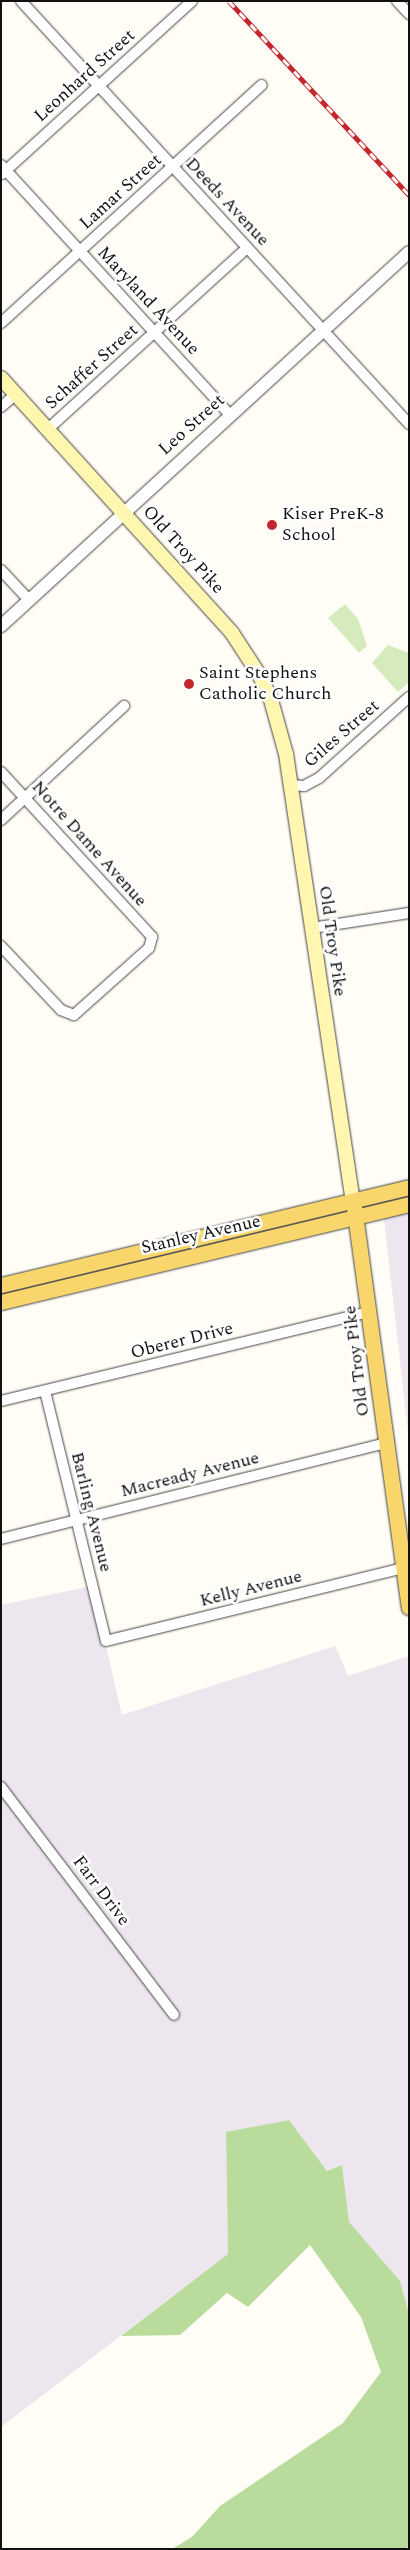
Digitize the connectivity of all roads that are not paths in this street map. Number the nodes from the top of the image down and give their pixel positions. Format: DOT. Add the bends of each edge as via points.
graph roads {
  1 [pos="20,1"];
  2 [pos="192,1"];
  3 [pos="397,1"];
  4 [pos="409,14"];
  5 [pos="262,85"];
  6 [pos="98,86"];
  7 [pos="172,167"];
  8 [pos="3,170"];
  9 [pos="247,248"];
  10 [pos="80,251"];
  11 [pos="409,252"];
  12 [pos="1,323"];
  13 [pos="322,331"];
  14 [pos="155,332"];
  15 [pos="1,378"];
  16 [pos="16,394"];
  17 [pos="1,407"];
  18 [pos="230,414"];
  19 [pos="409,424"];
  20 [pos="48,429"];
  21 [pos="123,511"];
  22 [pos="1,570"];
  23 [pos="29,600"];
  24 [pos="1,626"];
  25 [pos="409,697"];
  26 [pos="124,706"];
  27 [pos="1,772"];
  28 [pos="291,785"];
  29 [pos="25,798"];
  30 [pos="1,820"];
  31 [pos="409,913"];
  32 [pos="312,928"];
  33 [pos="1,946"];
  34 [pos="409,1187"];
  35 [pos="353,1200"];
  36 [pos="409,1204"];
  37 [pos="356,1217"];
  38 [pos="1,1285"];
  39 [pos="1,1302"];
  40 [pos="370,1312"];
  41 [pos="45,1391"];
  42 [pos="1,1401"];
  43 [pos="386,1443"];
  44 [pos="76,1520"];
  45 [pos="403,1525"];
  46 [pos="1,1539"];
  47 [pos="404,1568"];
  48 [pos="409,1607"];
  49 [pos="106,1641"];
  50 [pos="1,1787"];
  51 [pos="174,2015"];
  1 -- 6 [label="street, Deeds Avenue"];
  2 -- 6 [label="street, Leonhard Street"];
  3 -- 4 [label="street"];
  5 -- 7 [label="street, Lamar Street"];
  6 -- 7 [label="street, Deeds Avenue"];
  6 -- 8 [label="street, Leonhard Street"];
  7 -- 9 [label="street, Deeds Avenue"];
  7 -- 10 [label="street, Lamar Street"];
  8 -- 10 [label="street, Maryland Avenue"];
  9 -- 13 [label="street, Deeds Avenue"];
  9 -- 14 [label="street, Schaffer Street"];
  10 -- 12 [label="street, Lamar Street"];
  10 -- 14 [label="street, Maryland Avenue"];
  11 -- 13 [label="street, Leo Street"];
  13 -- 18 [label="street, Leo Street"];
  13 -- 19 [label="street, Deeds Avenue"];
  14 -- 18 [label="street, Maryland Avenue"];
  14 -- 20 [label="street, Schaffer Street"];
  15 -- 16 [label="main road, Old Troy Pike"];
  16 -- 17 [label="street"];
  16 -- 20 [label="main road, Old Troy Pike"];
  18 -- 21 [label="street, Leo Street"];
  20 -- 21 [label="main road, Old Troy Pike"];
  21 -- 23 [label="street, Leo Street"];
  21 -- 28 [label="main road, Old Troy Pike" via="247,654 274,709"];
  22 -- 23 [label="street"];
  23 -- 24 [label="street, Leo Street"];
  25 -- 28 [label="street, Giles Street" via="319,778 304,786"];
  26 -- 29 [label="street"];
  27 -- 29 [label="street, Notre Dame Avenue"];
  28 -- 32 [label="main road, Old Troy Pike"];
  29 -- 30 [label="street"];
  29 -- 33 [label="street, Notre Dame Avenue" via="152,937 149,948 79,1013 69,1015"];
  31 -- 32 [label="street"];
  32 -- 35 [label="main road, Old Troy Pike"];
  34 -- 35 [label="main road, Stanley Avenue"];
  35 -- 37 [label="main road, Old Troy Pike"];
  35 -- 38 [label="main road, Stanley Avenue"];
  36 -- 37 [label="main road, Stanley Avenue"];
  37 -- 39 [label="main road, Stanley Avenue"];
  37 -- 40 [label="main road, Old Troy Pike"];
  40 -- 41 [label="street, Oberer Drive"];
  40 -- 43 [label="main road, Old Troy Pike"];
  41 -- 42 [label="street, Oberer Drive"];
  41 -- 44 [label="street, Barling Avenue"];
  43 -- 44 [label="street, Macready Avenue"];
  43 -- 45 [label="main road, Old Troy Pike"];
  44 -- 46 [label="street, Macready Avenue"];
  44 -- 49 [label="street, Barling Avenue"];
  45 -- 47 [label="main road, Old Troy Pike"];
  47 -- 48 [label="main road, Old Troy Pike"];
  47 -- 49 [label="street, Kelly Avenue"];
  50 -- 51 [label="street, Farr Drive"];
}
